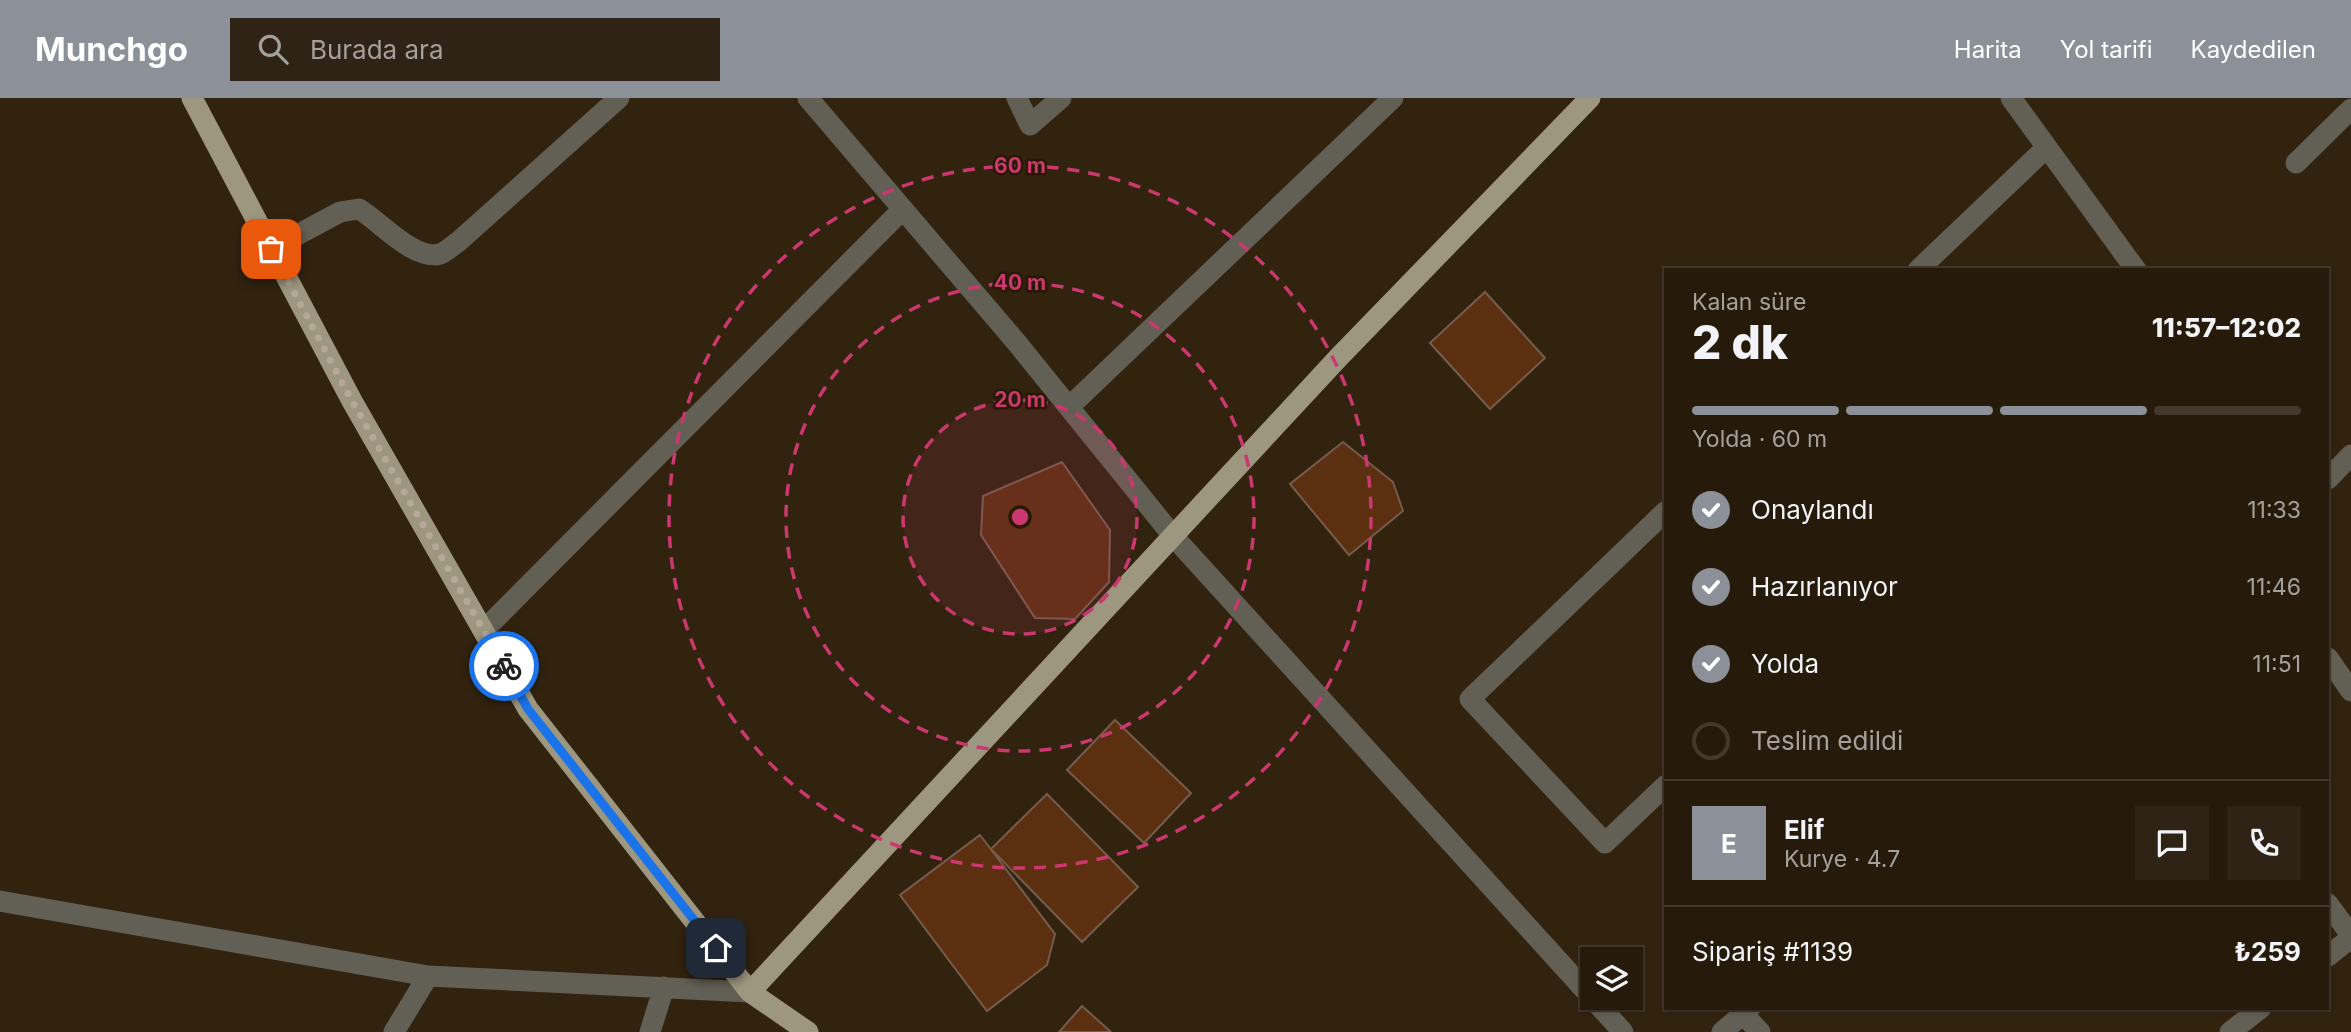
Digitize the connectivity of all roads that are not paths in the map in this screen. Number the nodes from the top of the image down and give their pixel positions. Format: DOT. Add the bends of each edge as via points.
graph roads {
  1 [pos="192,98"];
  2 [pos="619,98"];
  3 [pos="808,98"];
  4 [pos="1017,98"];
  5 [pos="1061,98"];
  6 [pos="1393,98"];
  7 [pos="1590,98"];
  8 [pos="2011,98"];
  9 [pos="2351,109"];
  10 [pos="2046,148"];
  11 [pos="2296,163"];
  12 [pos="902,209"];
  13 [pos="271,249"];
  14 [pos="1920,268"];
  15 [pos="2135,268"];
  16 [pos="1069,408"];
  17 [pos="2351,455"];
  18 [pos="2329,479"];
  19 [pos="1664,513"];
  20 [pos="1173,536"];
  21 [pos="484,630"];
  22 [pos="2329,659"];
  23 [pos="2351,691"];
  24 [pos="1664,787"];
  25 [pos="0,901"];
  26 [pos="2329,905"];
  27 [pos="2351,936"];
  28 [pos="2329,955"];
  29 [pos="428,976"];
  30 [pos="664,987"];
  31 [pos="750,992"];
  32 [pos="2258,1010"];
  33 [pos="1747,1011"];
  34 [pos="1610,1027"];
  35 [pos="394,1032"];
  36 [pos="650,1032"];
  37 [pos="807,1032"];
  38 [pos="1722,1032"];
  39 [pos="1760,1032"];
  40 [pos="2230,1032"];
  1 -- 13 [label="main road"];
  2 -- 13 [label="street" via="439,254 416,253 359,209 340,212"];
  3 -- 12 [label="street"];
  4 -- 5 [label="street" via="1030,125"];
  6 -- 16 [label="street"];
  7 -- 20 [label="main road"];
  8 -- 10 [label="street"];
  9 -- 11 [label="street"];
  10 -- 14 [label="street"];
  10 -- 15 [label="street"];
  12 -- 16 [label="street"];
  12 -- 21 [label="street"];
  13 -- 21 [label="main road"];
  16 -- 20 [label="street"];
  17 -- 18 [label="street"];
  19 -- 24 [label="street" via="1470,699 1605,843"];
  20 -- 31 [label="main road"];
  20 -- 34 [label="street"];
  21 -- 31 [label="main road" via="528,709"];
  22 -- 23 [label="street"];
  25 -- 29 [label="street"];
  26 -- 27 [label="street"];
  27 -- 28 [label="street"];
  29 -- 30 [label="street"];
  29 -- 35 [label="street"];
  30 -- 31 [label="street"];
  30 -- 36 [label="street"];
  31 -- 37 [label="main road"];
  32 -- 40 [label="street"];
  33 -- 38 [label="street"];
  33 -- 39 [label="street"];
}
